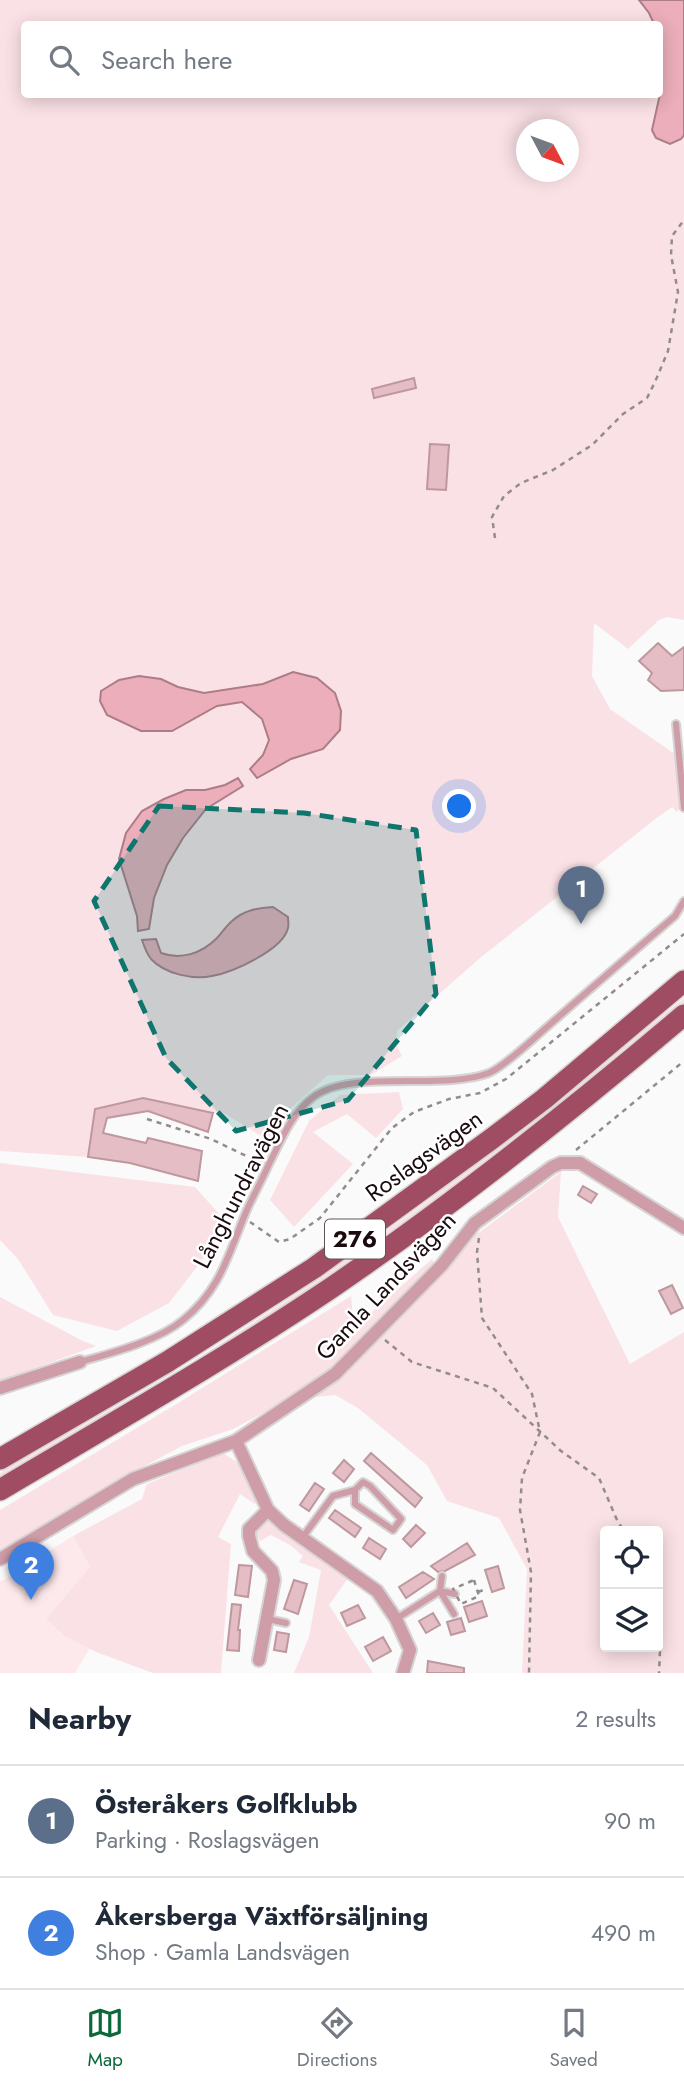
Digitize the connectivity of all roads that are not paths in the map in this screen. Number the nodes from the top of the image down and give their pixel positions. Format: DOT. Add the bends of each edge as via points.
graph roads {
  1 [pos="676,724"];
  2 [pos="684,808"];
  3 [pos="684,901"];
  4 [pos="684,981"];
  5 [pos="684,1014"];
  6 [pos="684,1228"];
  7 [pos="80,1362"];
  8 [pos="0,1388"];
  9 [pos="236,1441"];
  10 [pos="0,1459"];
  11 [pos="0,1490"];
  12 [pos="355,1490"];
  13 [pos="268,1510"];
  14 [pos="302,1538"];
  15 [pos="0,1559"];
  16 [pos="442,1576"];
  17 [pos="440,1591"];
  18 [pos="454,1591"];
  19 [pos="454,1615"];
  20 [pos="268,1619"];
  21 [pos="396,1619"];
  22 [pos="286,1623"];
  23 [pos="259,1665"];
  24 [pos="403,1673"];
  1 -- 2 [label="lane"];
  3 -- 7 [label="lane, Långhundravägen" via="675,916 489,1073 454,1080 330,1087 313,1096 298,1111 268,1167 220,1277 206,1297 182,1321 143,1341"];
  4 -- 10 [label="main road, Roslagsvägen / 276" via="491,1140 325,1260 167,1362"];
  5 -- 11 [label="main road, 276" via="428,1220 250,1340"];
  6 -- 9 [label="street, Gamla Landsvägen" via="575,1163 552,1167 475,1223 442,1265 335,1374"];
  7 -- 8 [label="street, Långhundravägen"];
  9 -- 13 [label="street"];
  9 -- 15 [label="street, Gamla Landsvägen" via="133,1479"];
  12 -- 12 [label="lane" via="363,1482 370,1486 401,1519 393,1530 355,1504"];
  12 -- 14 [label="lane" via="333,1496"];
  13 -- 14 [label="street"];
  13 -- 20 [label="street" via="248,1536 253,1551 272,1571"];
  14 -- 21 [label="street" via="377,1591"];
  16 -- 17 [label="lane"];
  17 -- 18 [label="lane"];
  17 -- 19 [label="lane"];
  17 -- 21 [label="lane"];
  20 -- 22 [label="lane"];
  20 -- 23 [label="street"];
  21 -- 24 [label="street" via="410,1650"];
}
